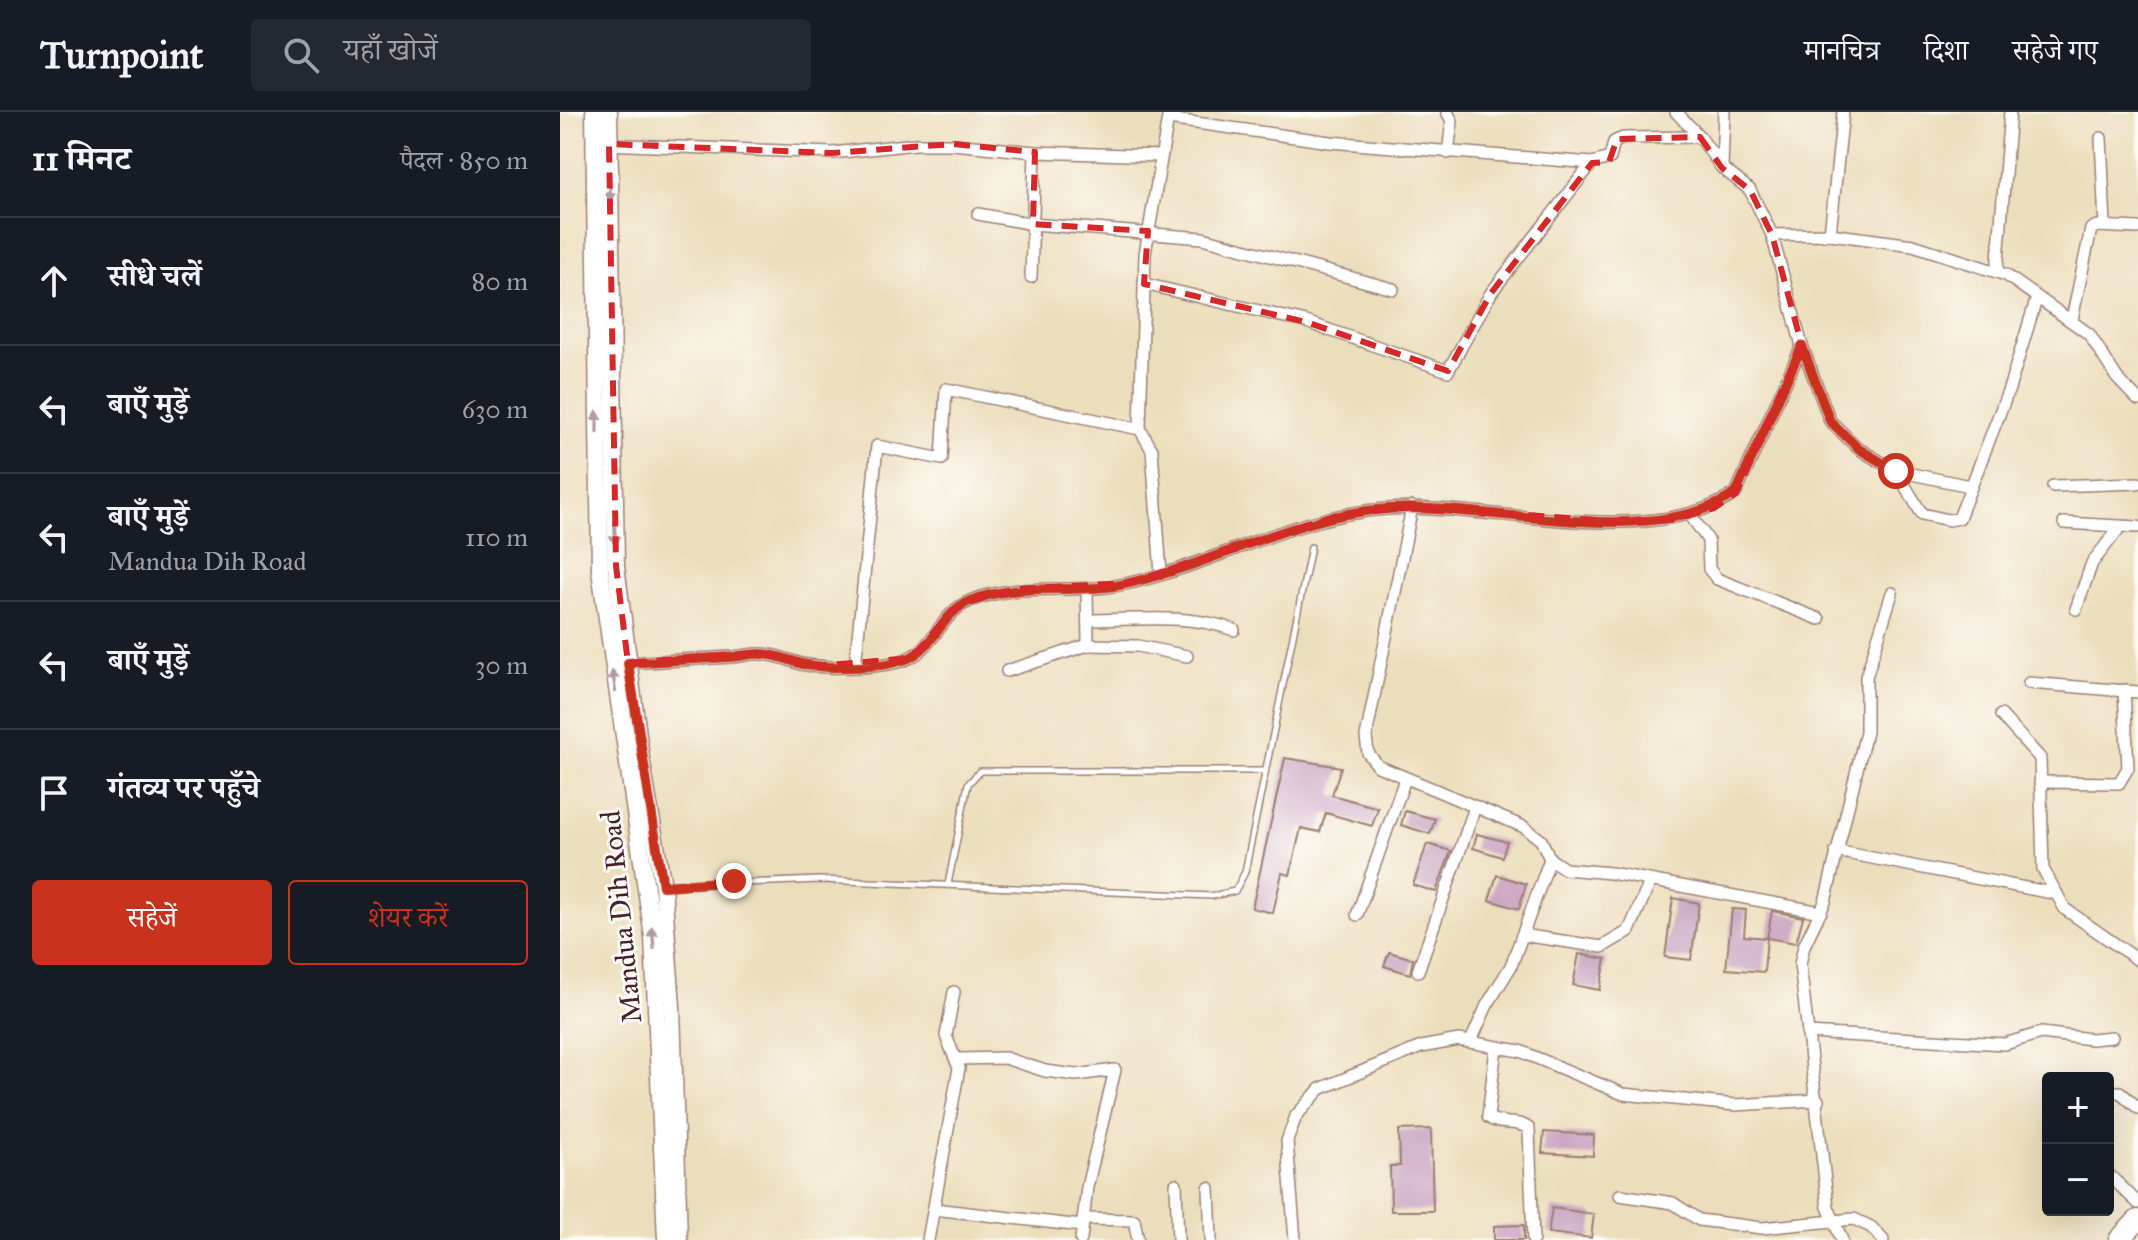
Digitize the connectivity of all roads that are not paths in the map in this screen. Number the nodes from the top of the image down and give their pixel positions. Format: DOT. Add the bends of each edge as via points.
graph roads {
  1 [pos="594,112"];
  2 [pos="609,112"];
  3 [pos="1447,112"];
  4 [pos="1676,112"];
  5 [pos="1724,112"];
  6 [pos="1843,112"];
  7 [pos="2010,112"];
  8 [pos="1169,115"];
  9 [pos="1700,137"];
  10 [pos="2101,138"];
  11 [pos="601,144"];
  12 [pos="1035,152"];
  13 [pos="1448,153"];
  14 [pos="1159,156"];
  15 [pos="1592,163"];
  16 [pos="1722,168"];
  17 [pos="978,214"];
  18 [pos="1033,224"];
  19 [pos="2105,226"];
  20 [pos="2138,228"];
  21 [pos="1148,231"];
  22 [pos="1830,234"];
  23 [pos="1772,235"];
  24 [pos="1997,272"];
  25 [pos="1031,277"];
  26 [pos="1144,284"];
  27 [pos="1393,289"];
  28 [pos="2037,297"];
  29 [pos="2072,319"];
  30 [pos="1802,346"];
  31 [pos="2138,400"];
  32 [pos="1140,429"];
  33 [pos="1896,471"];
  34 [pos="2138,483"];
  35 [pos="1970,486"];
  36 [pos="2053,486"];
  37 [pos="1412,507"];
  38 [pos="1691,516"];
  39 [pos="2064,523"];
  40 [pos="2120,527"];
  41 [pos="2138,527"];
  42 [pos="1311,547"];
  43 [pos="1161,574"];
  44 [pos="1087,590"];
  45 [pos="1892,593"];
  46 [pos="2076,609"];
  47 [pos="1819,619"];
  48 [pos="1089,620"];
  49 [pos="1234,630"];
  50 [pos="1088,645"];
  51 [pos="1187,656"];
  52 [pos="628,663"];
  53 [pos="855,667"];
  54 [pos="1007,671"];
  55 [pos="2029,683"];
  56 [pos="2124,690"];
  57 [pos="2138,692"];
  58 [pos="2001,715"];
  59 [pos="1265,771"];
  60 [pos="1405,779"];
  61 [pos="2040,782"];
  62 [pos="1475,807"];
  63 [pos="1836,851"];
  64 [pos="1550,859"];
  65 [pos="1650,882"];
  66 [pos="948,884"];
  67 [pos="663,886"];
  68 [pos="2057,894"];
  69 [pos="1821,912"];
  70 [pos="1357,915"];
  71 [pos="1522,935"];
  72 [pos="2138,960"];
  73 [pos="1418,971"];
  74 [pos="954,992"];
  75 [pos="1807,1033"];
  76 [pos="2112,1037"];
  77 [pos="1471,1041"];
  78 [pos="1496,1047"];
  79 [pos="958,1059"];
  80 [pos="2114,1092"];
  81 [pos="1818,1100"];
  82 [pos="2138,1108"];
  83 [pos="2114,1180"];
  84 [pos="1176,1184"];
  85 [pos="1209,1188"];
  86 [pos="1620,1195"];
  87 [pos="2138,1203"];
  88 [pos="934,1209"];
  89 [pos="1833,1220"];
  90 [pos="2138,1220"];
  91 [pos="1083,1222"];
  92 [pos="1762,1234"];
  93 [pos="666,1240"];
  94 [pos="679,1240"];
  95 [pos="928,1240"];
  96 [pos="1081,1240"];
  97 [pos="1138,1240"];
  98 [pos="1178,1240"];
  99 [pos="1211,1240"];
  100 [pos="1295,1240"];
  101 [pos="1533,1240"];
  102 [pos="1842,1240"];
  103 [pos="1883,1240"];
  104 [pos="2119,1240"];
  1 -- 11 [label="main road, Mandua Dih Road"];
  2 -- 11 [label="main road, Mandua Dih Road"];
  3 -- 13 [label="street" via="1452,121"];
  4 -- 9 [label="street"];
  5 -- 16 [label="street"];
  6 -- 22 [label="street"];
  7 -- 24 [label="street"];
  8 -- 13 [label="street" via="1330,142"];
  8 -- 14 [label="street"];
  9 -- 15 [label="street" via="1623,138 1614,142 1610,158"];
  9 -- 16 [label="street"];
  10 -- 19 [label="street"];
  11 -- 12 [label="street" via="832,153 953,144"];
  11 -- 52 [label="main road, Mandua Dih Road, one-way" via="616,566"];
  93 -- 11 [label="main road, Mandua Dih Road, one-way" via="653,937 600,570"];
  12 -- 14 [label="street"];
  12 -- 18 [label="street"];
  13 -- 15 [label="street"];
  14 -- 21 [label="street"];
  15 -- 26 [label="street" via="1491,293 1448,371 1306,322"];
  16 -- 23 [label="street" via="1750,190"];
  17 -- 18 [label="street"];
  18 -- 21 [label="street"];
  18 -- 25 [label="street"];
  19 -- 20 [label="street"];
  19 -- 29 [label="street" via="2088,233"];
  21 -- 26 [label="street"];
  21 -- 27 [label="street" via="1203,238"];
  22 -- 23 [label="street"];
  22 -- 24 [label="street" via="1913,245"];
  23 -- 30 [label="street"];
  24 -- 28 [label="street"];
  26 -- 32 [label="street"];
  28 -- 29 [label="street"];
  28 -- 35 [label="street" via="2009,389"];
  29 -- 31 [label="street"];
  30 -- 33 [label="street" via="1830,421 1859,449"];
  30 -- 38 [label="street" via="1736,493"];
  32 -- 43 [label="street" via="1152,450"];
  32 -- 53 [label="street" via="946,389 942,459 877,446"];
  33 -- 35 [label="street"];
  33 -- 35 [label="street" via="1918,511 1949,520 1959,518"];
  34 -- 36 [label="street"];
  37 -- 38 [label="street" via="1610,521"];
  37 -- 43 [label="street" via="1303,524"];
  37 -- 60 [label="street" via="1366,745 1378,766"];
  38 -- 47 [label="street" via="1708,540 1709,569 1717,579"];
  39 -- 40 [label="street"];
  40 -- 41 [label="street"];
  40 -- 46 [label="street" via="2092,563"];
  42 -- 59 [label="lane"];
  43 -- 44 [label="street"];
  44 -- 48 [label="street"];
  44 -- 53 [label="street" via="1015,589 971,601 952,610 910,657"];
  45 -- 63 [label="street" via="1866,677 1866,732"];
  48 -- 49 [label="street" via="1186,619"];
  48 -- 50 [label="street"];
  50 -- 51 [label="street" via="1138,646"];
  50 -- 54 [label="street"];
  52 -- 53 [label="street" via="758,653 817,666"];
  52 -- 67 [label="main road, Mandua Dih Road"];
  55 -- 56 [label="street"];
  56 -- 57 [label="street"];
  56 -- 61 [label="street" via="2128,768 2119,783"];
  58 -- 61 [label="street" via="2040,758"];
  59 -- 66 [label="lane" via="980,771 968,784"];
  59 -- 66 [label="lane" via="1245,872 1235,891 1226,895"];
  60 -- 62 [label="street"];
  60 -- 70 [label="street"];
  61 -- 68 [label="street" via="2043,869"];
  62 -- 64 [label="street" via="1534,833"];
  62 -- 73 [label="street"];
  63 -- 68 [label="street"];
  63 -- 69 [label="street"];
  64 -- 65 [label="street" via="1574,871"];
  64 -- 71 [label="street"];
  65 -- 69 [label="street"];
  65 -- 71 [label="street" via="1629,931 1602,947"];
  66 -- 67 [label="lane" via="820,880"];
  67 -- 94 [label="main road, Mandua Dih Road"];
  68 -- 72 [label="street" via="2065,909"];
  69 -- 75 [label="street" via="1800,964"];
  71 -- 77 [label="street"];
  74 -- 79 [label="street" via="946,1036"];
  75 -- 76 [label="street" via="2005,1044 2041,1033"];
  75 -- 81 [label="street"];
  77 -- 78 [label="street"];
  77 -- 100 [label="street" via="1421,1047 1320,1089 1304,1104 1289,1127 1287,1141"];
  78 -- 81 [label="street" via="1520,1051 1623,1094 1735,1105"];
  78 -- 101 [label="street" via="1488,1117 1529,1129"];
  79 -- 88 [label="street"];
  79 -- 91 [label="street" via="1005,1058 1076,1075 1115,1070"];
  80 -- 82 [label="street"];
  81 -- 89 [label="street"];
  83 -- 87 [label="street"];
  84 -- 98 [label="street"];
  85 -- 99 [label="street"];
  86 -- 92 [label="street" via="1673,1203 1699,1220"];
  88 -- 91 [label="street"];
  88 -- 95 [label="street"];
  89 -- 92 [label="street"];
  89 -- 102 [label="street"];
  89 -- 103 [label="street" via="1861,1221"];
  90 -- 104 [label="highway"];
  91 -- 96 [label="street"];
  91 -- 97 [label="street" via="1134,1220"];
}
